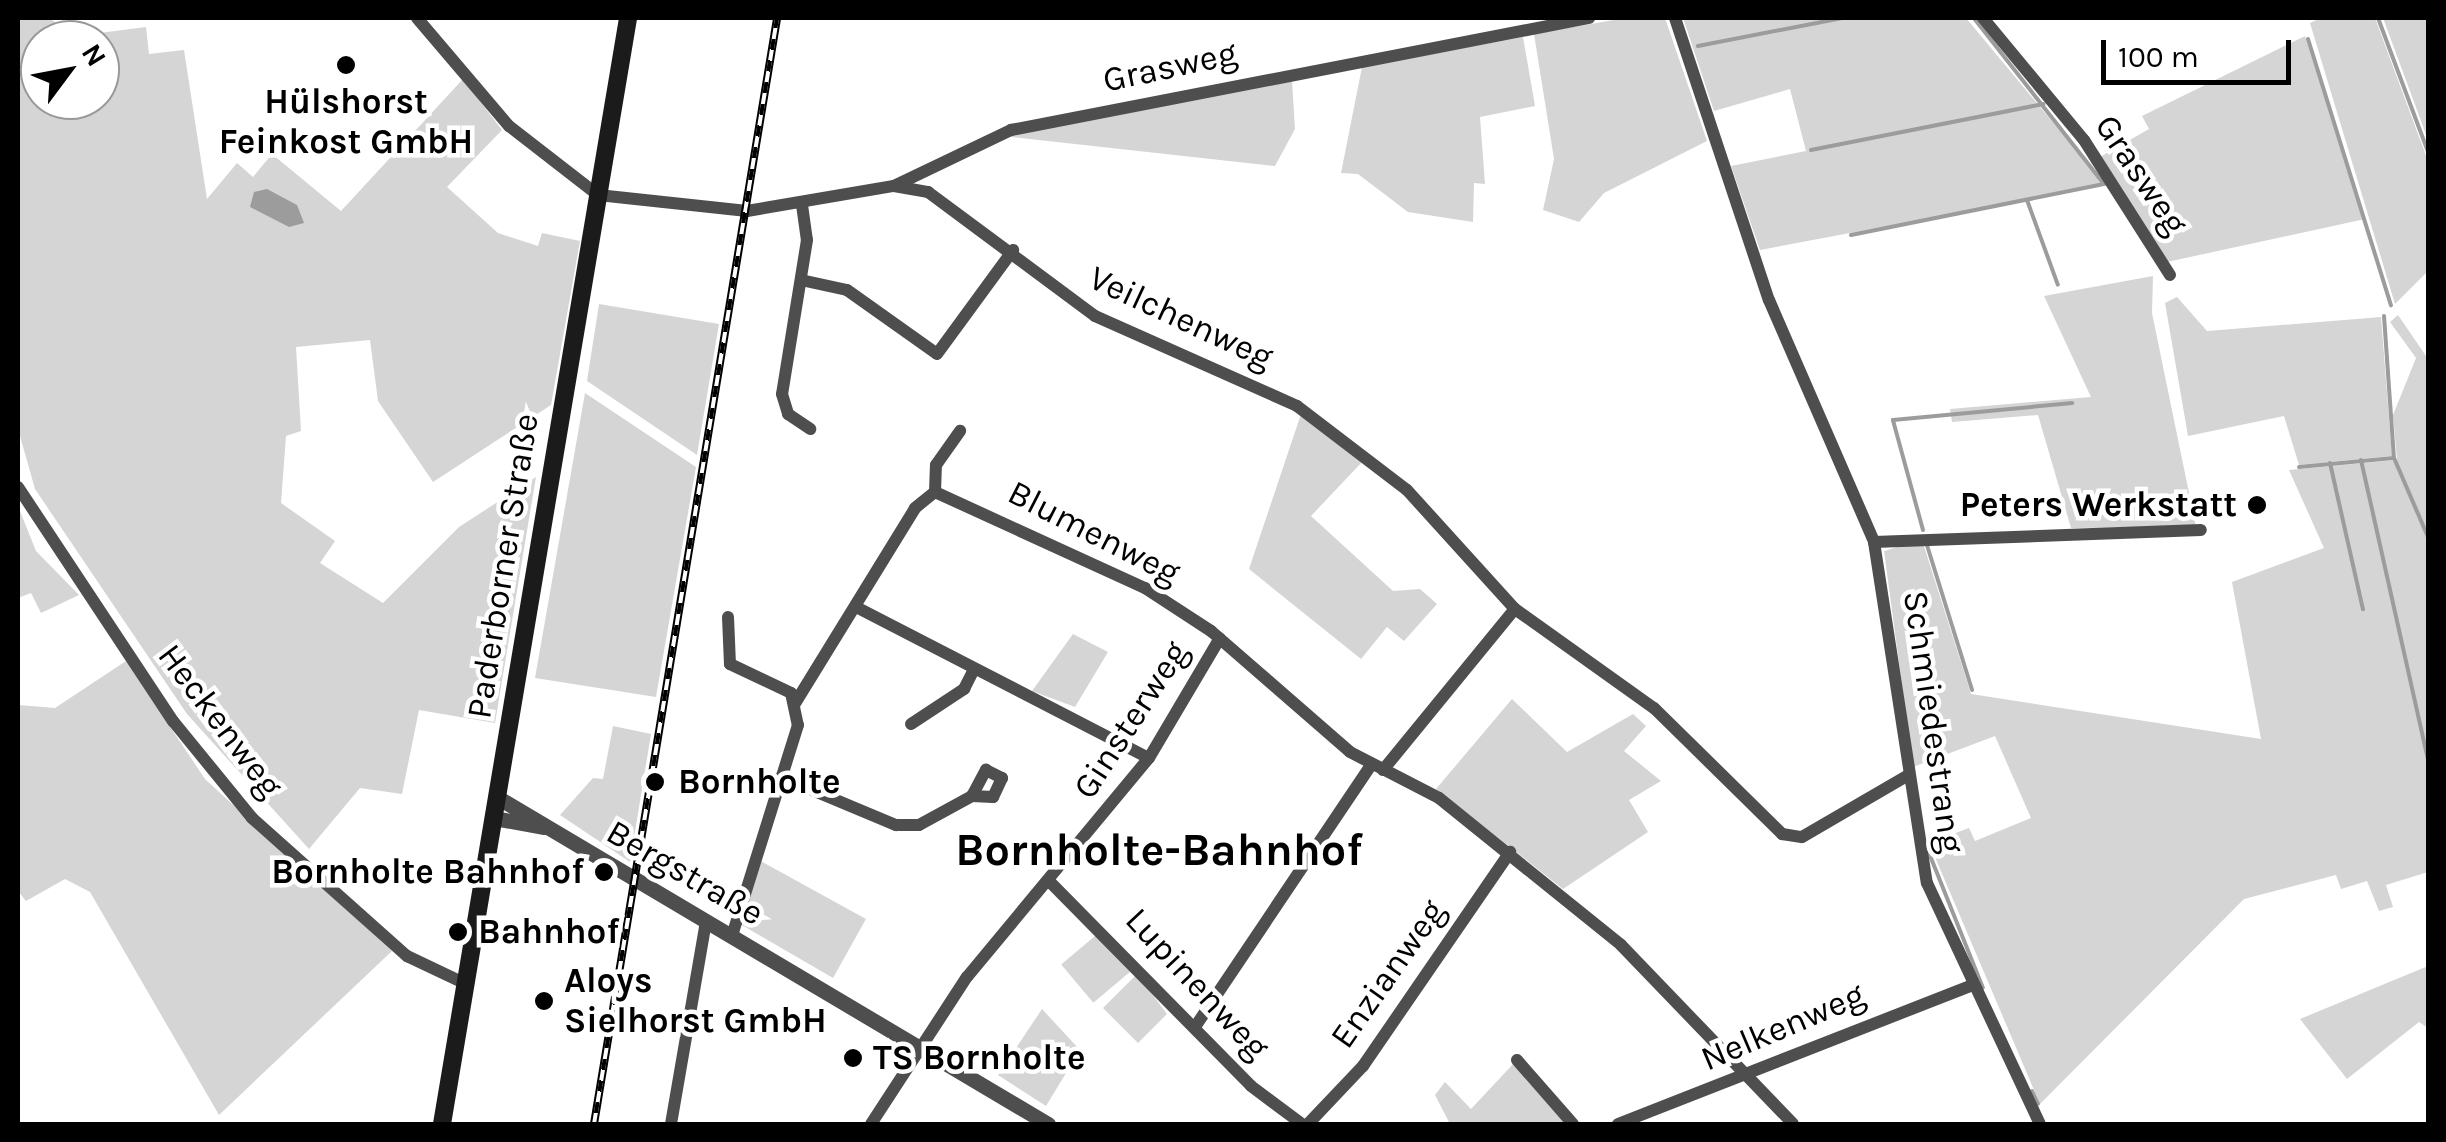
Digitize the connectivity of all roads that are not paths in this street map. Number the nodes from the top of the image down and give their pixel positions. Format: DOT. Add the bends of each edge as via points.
graph roads {
  1 [pos="416,18"];
  2 [pos="628,18"];
  3 [pos="1588,18"];
  4 [pos="1675,18"];
  5 [pos="1983,18"];
  6 [pos="894,186"];
  7 [pos="598,194"];
  8 [pos="802,205"];
  9 [pos="1013,250"];
  10 [pos="2170,275"];
  11 [pos="802,280"];
  12 [pos="810,429"];
  13 [pos="960,432"];
  14 [pos="18,487"];
  15 [pos="935,492"];
  16 [pos="2200,530"];
  17 [pos="1874,542"];
  18 [pos="858,608"];
  19 [pos="1515,610"];
  20 [pos="728,617"];
  21 [pos="1220,638"];
  22 [pos="974,669"];
  23 [pos="794,705"];
  24 [pos="911,724"];
  25 [pos="1149,758"];
  26 [pos="1377,768"];
  27 [pos="780,776"];
  28 [pos="1907,776"];
  29 [pos="972,796"];
  30 [pos="497,798"];
  31 [pos="494,818"];
  32 [pos="550,828"];
  33 [pos="1510,852"];
  34 [pos="1050,882"];
  35 [pos="706,921"];
  36 [pos="732,935"];
  37 [pos="466,984"];
  38 [pos="1970,986"];
  39 [pos="1197,1024"];
  40 [pos="920,1044"];
  41 [pos="1516,1060"];
  42 [pos="1752,1076"];
  43 [pos="442,1124"];
  44 [pos="672,1124"];
  45 [pos="871,1124"];
  46 [pos="1048,1124"];
  47 [pos="1305,1124"];
  48 [pos="1574,1124"];
  49 [pos="1618,1124"];
  50 [pos="1793,1124"];
  51 [pos="2040,1124"];
  1 -- 7 [label="street" via="508,126"];
  2 -- 7 [label="main road, Paderborner Straße"];
  3 -- 6 [label="street, Grasweg" via="1011,130"];
  4 -- 17 [label="street, Schmiedestrang" via="1769,300"];
  5 -- 10 [label="street, Grasweg" via="2084,140"];
  6 -- 8 [label="street"];
  6 -- 9 [label="street, Veilchenweg" via="959,209"];
  7 -- 8 [label="street" via="728,210"];
  7 -- 30 [label="main road, Paderborner Straße"];
  8 -- 11 [label="street"];
  9 -- 11 [label="street" via="937,354 840,286"];
  9 -- 19 [label="street, Veilchenweg" via="1095,316 1296,406 1408,490"];
  11 -- 12 [label="street" via="782,394 788,414"];
  13 -- 15 [label="street" via="936,466"];
  14 -- 37 [label="street, Heckenweg" via="173,721 252,818 407,956"];
  15 -- 18 [label="street" via="916,508"];
  15 -- 21 [label="street, Blumenweg" via="1145,588"];
  16 -- 17 [label="street"];
  17 -- 28 [label="street, Schmiedestrang"];
  18 -- 22 [label="street"];
  18 -- 23 [label="street"];
  19 -- 26 [label="street" via="1444,699"];
  19 -- 28 [label="street, Veilchenweg" via="1654,708 1782,834 1802,837"];
  20 -- 23 [label="street" via="730,664 792,694"];
  21 -- 25 [label="street, Ginsterweg"];
  21 -- 26 [label="street, Ginsterweg"];
  22 -- 24 [label="street" via="964,689"];
  22 -- 25 [label="street"];
  23 -- 27 [label="street" via="798,725"];
  25 -- 34 [label="street, Ginsterweg"];
  26 -- 33 [label="street, Ginsterweg"];
  26 -- 39 [label="street"];
  27 -- 29 [label="street" via="896,825 918,825"];
  27 -- 36 [label="street"];
  28 -- 38 [label="street, Schmiedestrang" via="1927,882"];
  30 -- 31 [label="main road, Paderborner Straße"];
  30 -- 32 [label="street, Bergstraße"];
  31 -- 32 [label="street, Bergstraße"];
  31 -- 37 [label="main road, Paderborner Straße"];
  32 -- 35 [label="street, Bergstraße"];
  33 -- 42 [label="street, Ginsterweg"];
  33 -- 47 [label="street, Enzianweg" via="1363,1066"];
  34 -- 39 [label="street, Lupinenweg"];
  34 -- 40 [label="street, Ginsterweg"];
  35 -- 36 [label="street, Bergstraße"];
  35 -- 44 [label="street"];
  36 -- 40 [label="street, Bergstraße"];
  37 -- 43 [label="main road, Paderborner Straße"];
  38 -- 42 [label="street, Nelkenweg"];
  38 -- 51 [label="street, Schmiedestrang"];
  39 -- 47 [label="street, Lupinenweg" via="1251,1086"];
  40 -- 45 [label="street, Ginsterweg"];
  40 -- 46 [label="street, Bergstraße"];
  41 -- 48 [label="street"];
  42 -- 49 [label="street, Nelkenweg"];
  42 -- 50 [label="street, Ginsterweg"];
}
